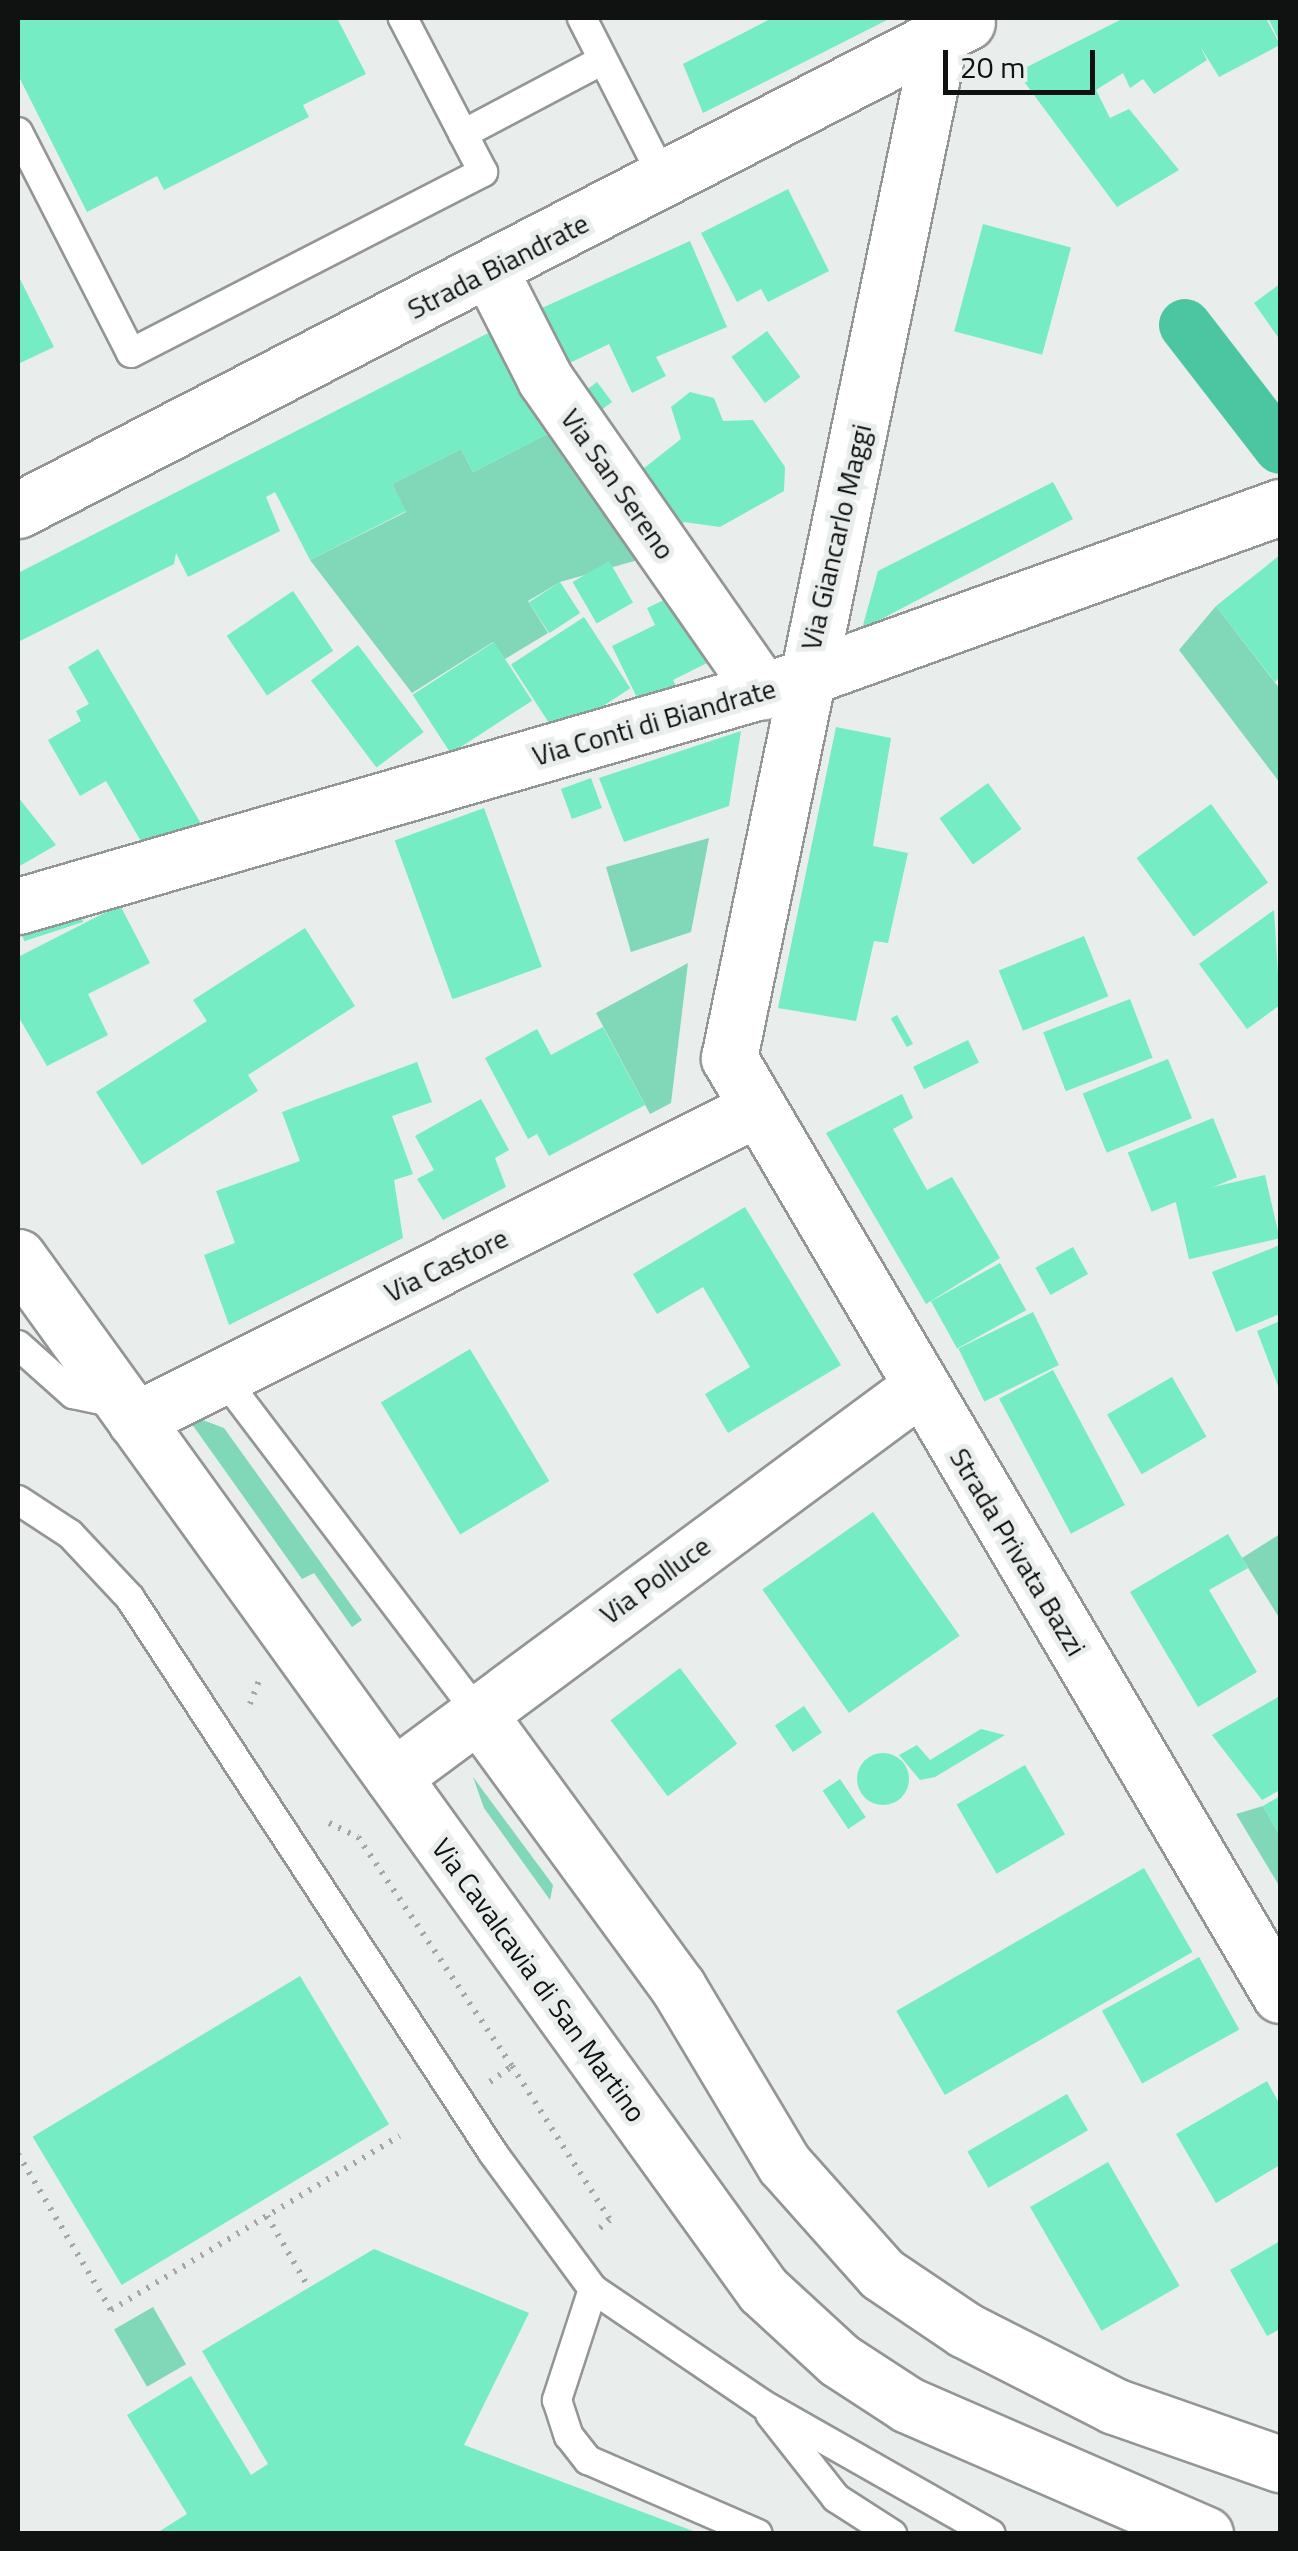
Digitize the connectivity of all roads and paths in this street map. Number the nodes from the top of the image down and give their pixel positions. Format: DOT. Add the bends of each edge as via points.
graph roads {
  1 [pos="404,18"];
  2 [pos="582,18"];
  3 [pos="954,23"];
  4 [pos="603,60"];
  5 [pos="18,132"];
  6 [pos="463,134"];
  7 [pos="665,181"];
  8 [pos="490,269"];
  9 [pos="1280,506"];
  10 [pos="18,510"];
  11 [pos="784,684"];
  12 [pos="18,906"];
  13 [pos="756,1109"];
  14 [pos="18,1257"];
  15 [pos="18,1345"];
  16 [pos="222,1376"];
  17 [pos="920,1387"];
  18 [pos="129,1412"];
  19 [pos="18,1500"];
  20 [pos="269,1660"];
  21 [pos="476,1711"];
  22 [pos="257,1715"];
  23 [pos="393,1777"];
  24 [pos="319,1809"];
  25 [pos="1280,1994"];
  26 [pos="512,2066"];
  27 [pos="485,2086"];
  28 [pos="400,2136"];
  29 [pos="18,2154"];
  30 [pos="267,2216"];
  31 [pos="596,2231"];
  32 [pos="309,2288"];
  33 [pos="593,2289"];
  34 [pos="762,2404"];
  35 [pos="1280,2464"];
  36 [pos="758,2534"];
  37 [pos="892,2534"];
  38 [pos="990,2534"];
  39 [pos="1206,2534"];
  1 -- 6 [label="lane"];
  2 -- 4 [label="lane"];
  3 -- 7 [label="street, Strada Biandrate"];
  3 -- 11 [label="street, Via Giancarlo Maggi"];
  4 -- 6 [label="lane"];
  4 -- 7 [label="lane"];
  5 -- 6 [label="lane" via="131,353 483,172"];
  7 -- 8 [label="street, Strada Biandrate"];
  8 -- 10 [label="street, Strada Biandrate"];
  8 -- 11 [label="street, Via San Sereno" via="545,379"];
  9 -- 11 [label="street, Via Conti di Biandrate"];
  11 -- 12 [label="street, Via Conti di Biandrate"];
  11 -- 13 [label="street, Via Giancarlo Maggi" via="729,1058"];
  13 -- 16 [label="street, Via Castore"];
  13 -- 17 [label="street, Strada Privata Bazzi"];
  14 -- 18 [label="street, Via Cavalcavia di San Martino"];
  15 -- 18 [label="lane" via="72,1394"];
  16 -- 18 [label="street, Via Castore"];
  16 -- 21 [label="lane"];
  17 -- 21 [label="street, Via Polluce"];
  17 -- 25 [label="street, Strada Privata Bazzi"];
  18 -- 23 [label="street, Via Cavalcavia di San Martino"];
  19 -- 33 [label="lane" via="70,1534 130,1598 493,2153"];
  20 -- 22 [label="path" via="248,1700"];
  21 -- 23 [label="street, Via Polluce"];
  21 -- 35 [label="street" via="678,1987 784,2164 882,2274 965,2330 1114,2406"];
  23 -- 39 [label="street, Via Cavalcavia di San Martino" via="763,2290 839,2360 908,2405"];
  24 -- 26 [label="path" via="358,1838"];
  26 -- 27 [label="path"];
  26 -- 31 [label="path" via="610,2220"];
  28 -- 30 [label="path"];
  29 -- 30 [label="path" via="111,2310"];
  30 -- 32 [label="path"];
  33 -- 34 [label="lane"];
  33 -- 36 [label="lane" via="557,2400 569,2436 588,2460"];
  34 -- 37 [label="lane" via="836,2498"];
  34 -- 38 [label="lane"];
}
